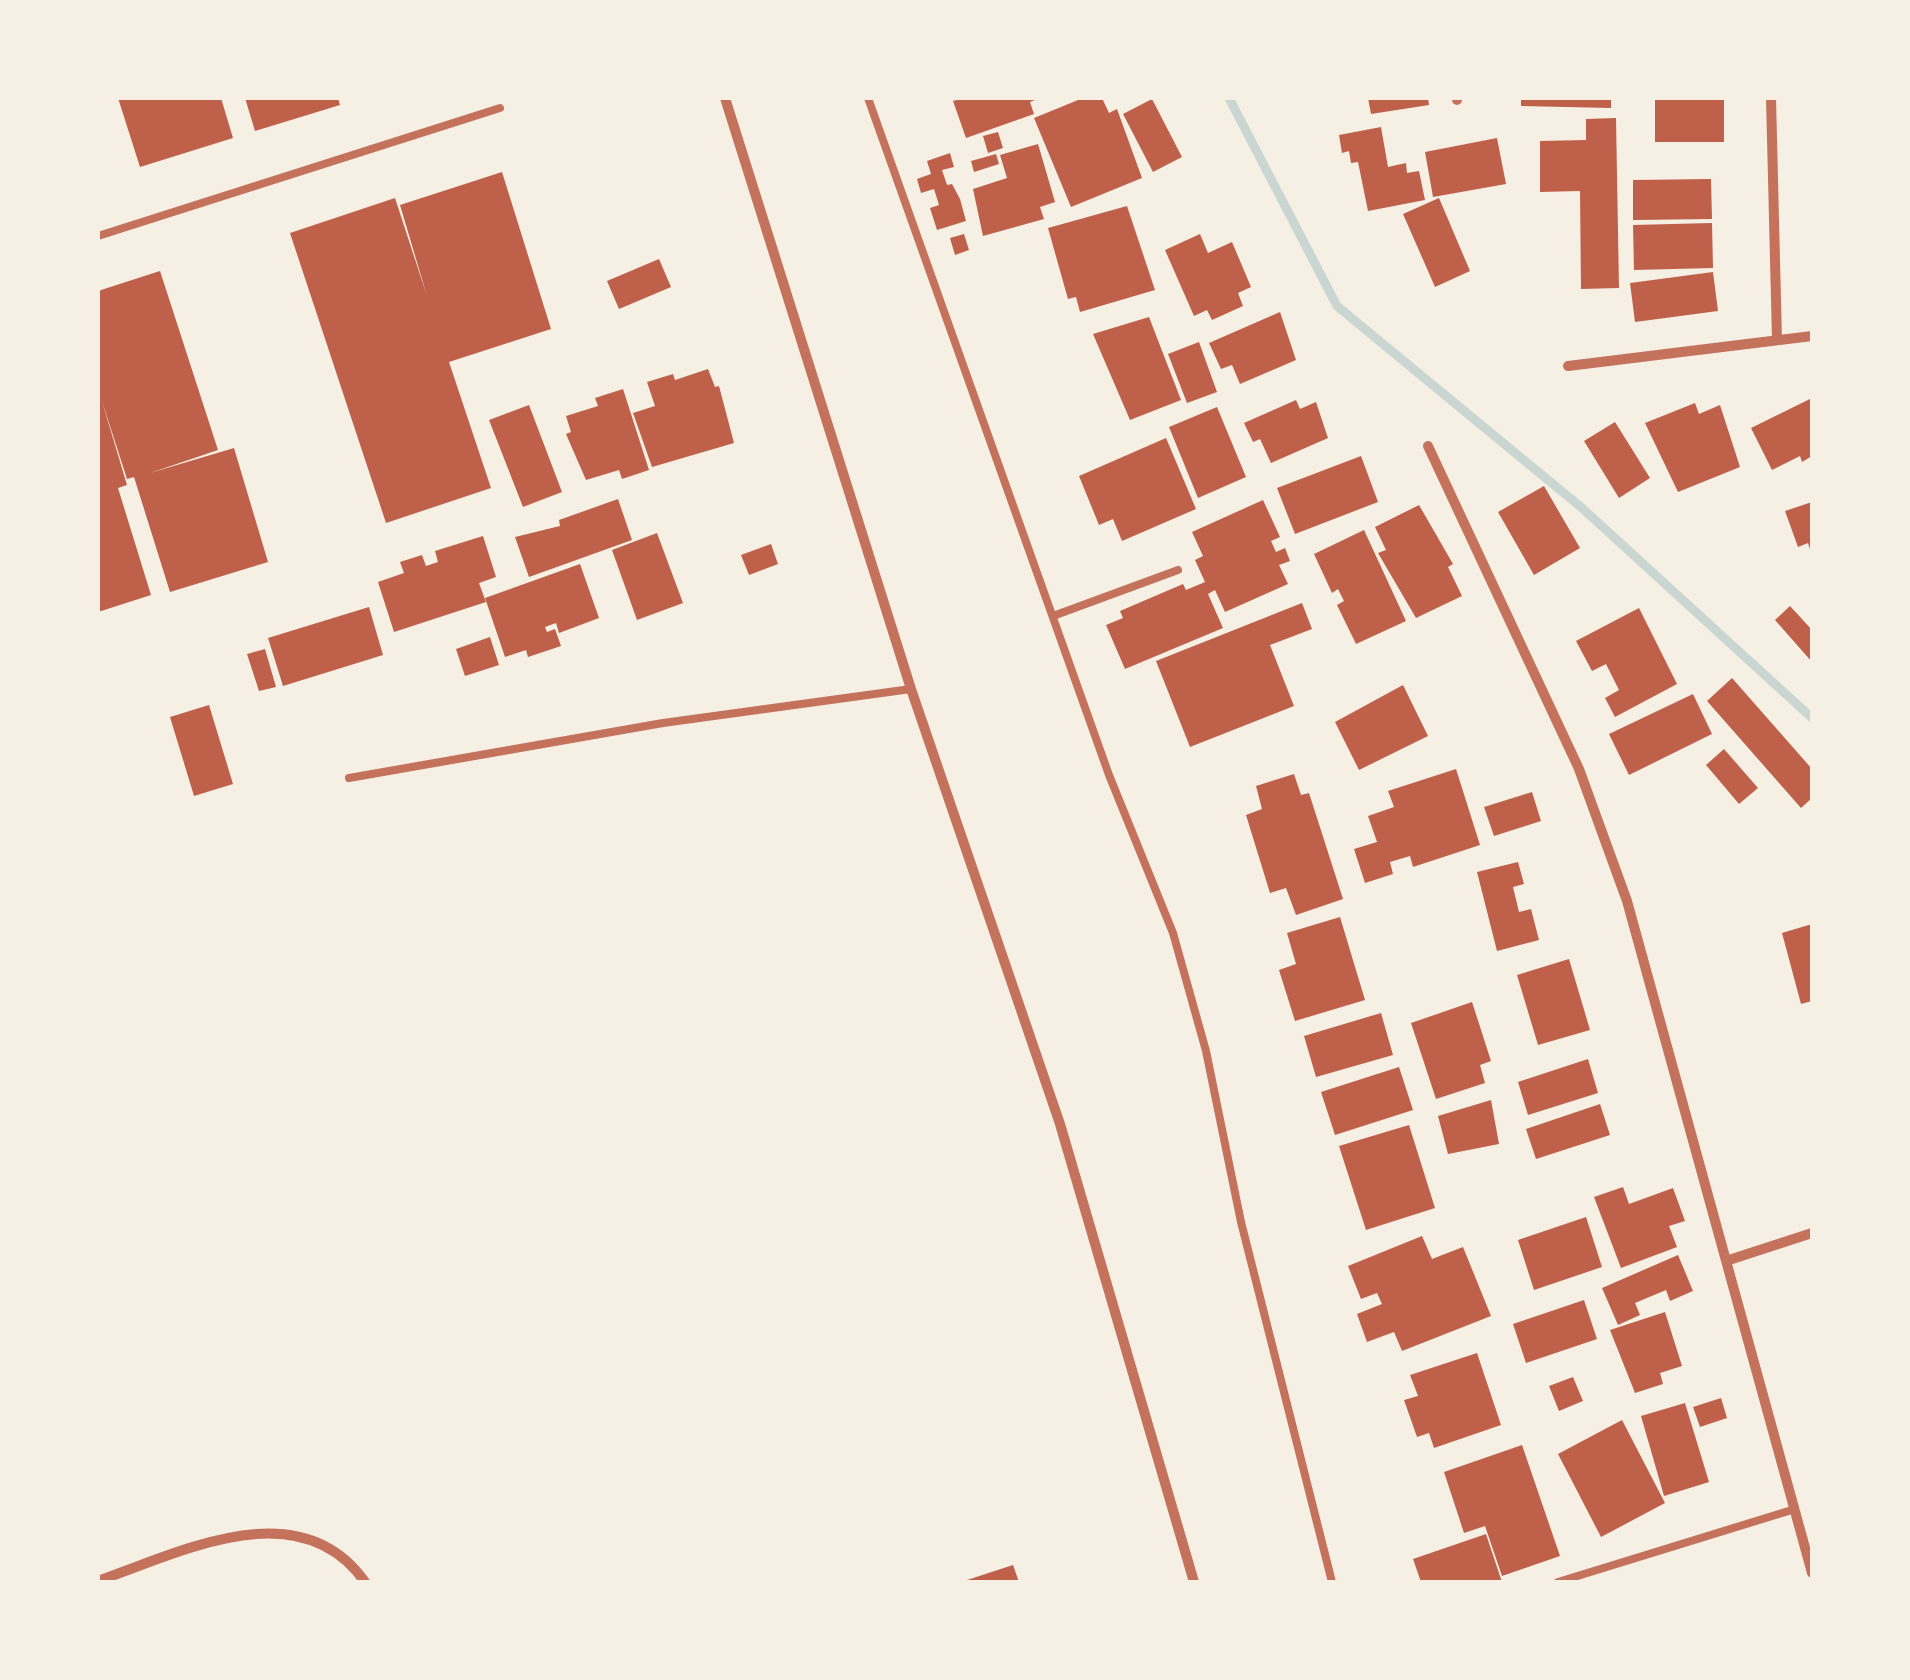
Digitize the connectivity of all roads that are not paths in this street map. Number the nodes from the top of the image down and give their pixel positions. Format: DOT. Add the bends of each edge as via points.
graph roads {
  1 [pos="725,98"];
  2 [pos="868,98"];
  3 [pos="1771,98"];
  4 [pos="500,108"];
  5 [pos="98,236"];
  6 [pos="1812,336"];
  7 [pos="1778,340"];
  8 [pos="1568,366"];
  9 [pos="1428,446"];
  10 [pos="1178,570"];
  11 [pos="1053,616"];
  12 [pos="911,689"];
  13 [pos="349,778"];
  14 [pos="1812,1233"];
  15 [pos="1728,1260"];
  16 [pos="1795,1510"];
  17 [pos="1812,1574"];
  18 [pos="98,1580"];
  19 [pos="365,1582"];
  20 [pos="1194,1582"];
  21 [pos="1332,1582"];
  22 [pos="1558,1582"];
  1 -- 12 [label="street"];
  2 -- 11 [label="lane"];
  3 -- 7 [label="street"];
  4 -- 5 [label="lane"];
  6 -- 7 [label="street"];
  7 -- 8 [label="street"];
  9 -- 15 [label="street" via="1580,769 1627,901"];
  10 -- 11 [label="lane"];
  11 -- 21 [label="lane" via="1173,933"];
  12 -- 13 [label="lane" via="663,723"];
  12 -- 20 [label="street" via="1060,1124"];
  14 -- 15 [label="street"];
  15 -- 16 [label="street"];
  16 -- 17 [label="street"];
  16 -- 22 [label="lane"];
  18 -- 19 [label="street" via="259,1532 301,1536 336,1551"];
}
